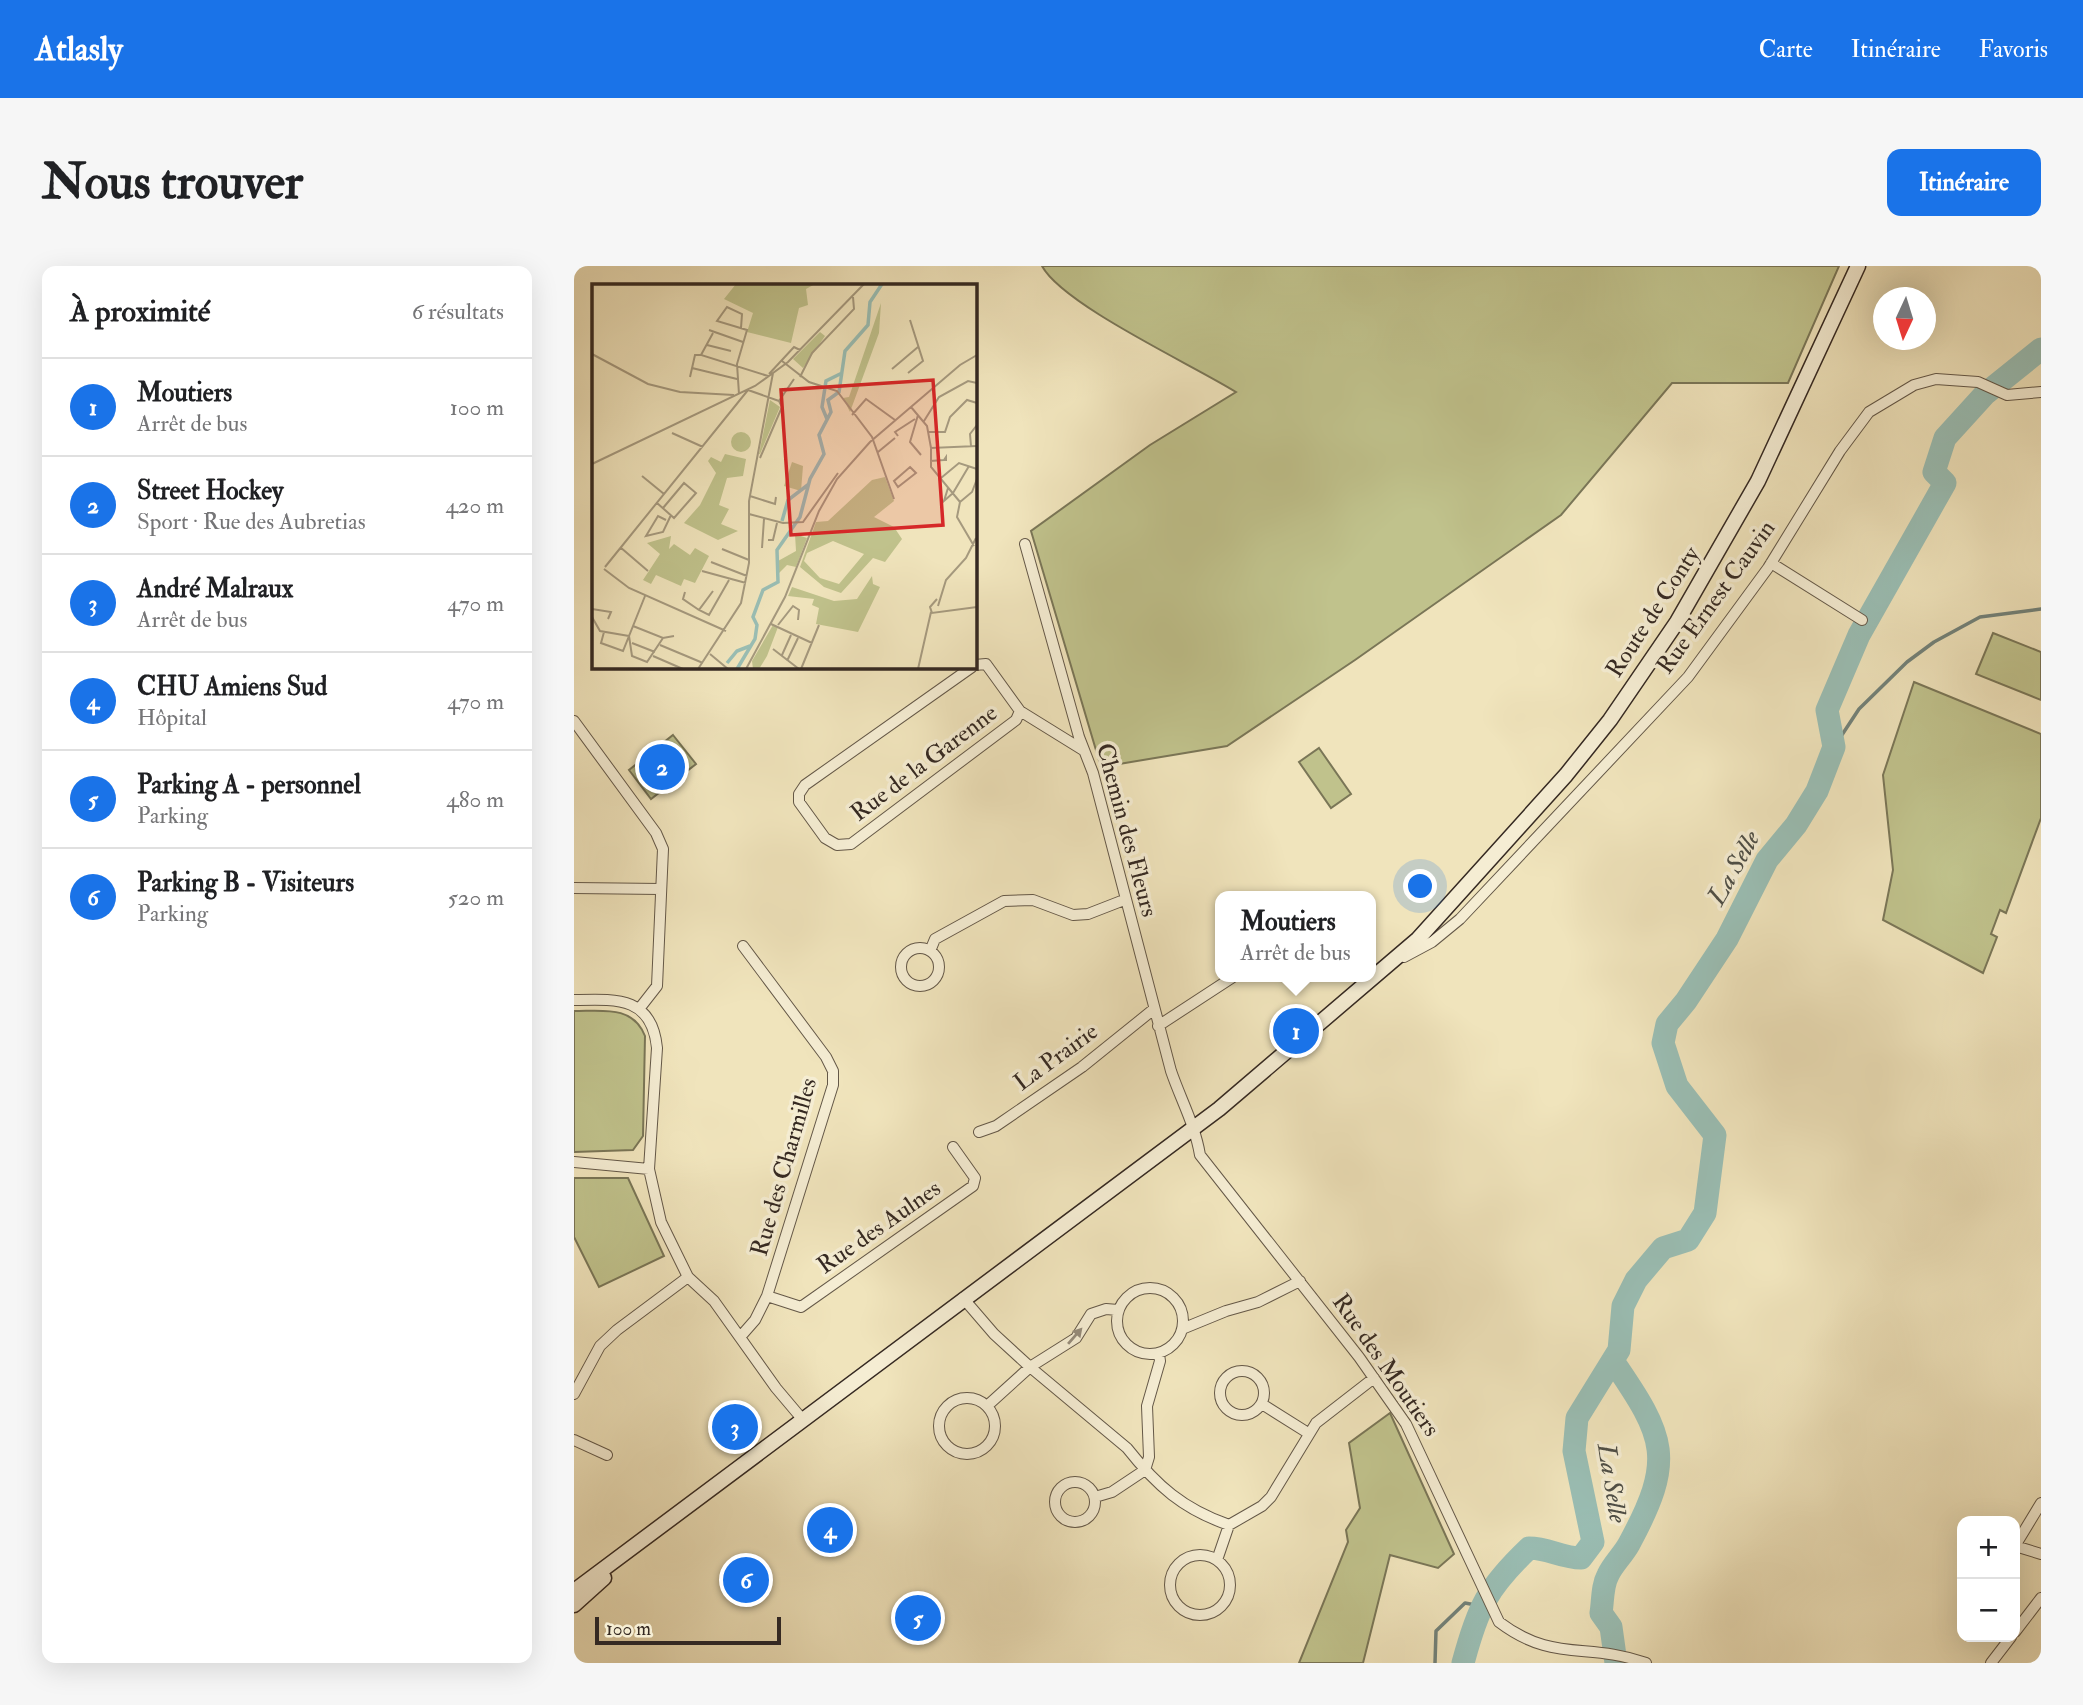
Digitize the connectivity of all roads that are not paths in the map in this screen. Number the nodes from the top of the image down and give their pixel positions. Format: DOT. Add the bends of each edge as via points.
graph roads {
  1 [pos="1858,266"];
  2 [pos="2041,391"];
  3 [pos="1026,544"];
  4 [pos="1771,563"];
  5 [pos="1862,620"];
  6 [pos="976,666"];
  7 [pos="970,668"];
  8 [pos="1020,711"];
  9 [pos="574,721"];
  10 [pos="1087,752"];
  11 [pos="574,888"];
  12 [pos="662,890"];
  13 [pos="1125,900"];
  14 [pos="1422,942"];
  15 [pos="743,946"];
  16 [pos="930,951"];
  17 [pos="1376,977"];
  18 [pos="1226,982"];
  19 [pos="1370,982"];
  20 [pos="574,1000"];
  21 [pos="639,1009"];
  22 [pos="1154,1009"];
  23 [pos="1158,1027"];
  24 [pos="1194,1124"];
  25 [pos="979,1132"];
  26 [pos="953,1147"];
  27 [pos="574,1162"];
  28 [pos="649,1169"];
  29 [pos="688,1277"];
  30 [pos="1300,1281"];
  31 [pos="767,1296"];
  32 [pos="963,1298"];
  33 [pos="1118,1310"];
  34 [pos="1182,1329"];
  35 [pos="741,1336"];
  36 [pos="1159,1353"];
  37 [pos="1030,1367"];
  38 [pos="1374,1378"];
  39 [pos="574,1394"];
  40 [pos="1262,1404"];
  41 [pos="987,1406"];
  42 [pos="803,1420"];
  43 [pos="1308,1433"];
  44 [pos="574,1440"];
  45 [pos="607,1455"];
  46 [pos="1145,1470"];
  47 [pos="1095,1497"];
  48 [pos="2041,1503"];
  49 [pos="1228,1525"];
  50 [pos="648,1536"];
  51 [pos="2041,1554"];
  52 [pos="1217,1560"];
  53 [pos="574,1591"];
  54 [pos="2041,1598"];
  55 [pos="574,1605"];
  56 [pos="2020,1625"];
  57 [pos="2007,1642"];
  58 [pos="1646,1663"];
  59 [pos="1991,1663"];
  1 -- 14 [label="street, Route de Conty" via="1758,481 1677,622 1610,720"];
  2 -- 4 [label="street, Rue Ernest Cauvin" via="2011,395 1960,379 1936,379 1914,384 1869,412"];
  3 -- 10 [label="street, Chemin des Fleurs"];
  4 -- 5 [label="street"];
  4 -- 14 [label="street, Rue Ernest Cauvin" via="1688,677 1460,919"];
  6 -- 8 [label="street, Rue de la Garenne" via="986,664"];
  7 -- 8 [label="street, Rue de la Garenne" via="805,785 799,802 825,838 836,845 851,844 1016,720"];
  8 -- 10 [label="street, Rue de la Garenne"];
  9 -- 12 [label="street" via="656,833 663,849"];
  10 -- 13 [label="street, Chemin des Fleurs"];
  11 -- 12 [label="street"];
  12 -- 21 [label="street" via="657,986"];
  13 -- 16 [label="street" via="1081,915 1033,900 1004,901 935,939"];
  13 -- 22 [label="street, Chemin des Fleurs"];
  14 -- 17 [label="street, Route de Conty"];
  15 -- 31 [label="street, Rue des Charmilles" via="834,1071 834,1085"];
  18 -- 23 [label="street"];
  19 -- 24 [label="street, Route de Conty"];
  20 -- 21 [label="street" via="623,1001"];
  21 -- 28 [label="street" via="650,1018 657,1048"];
  22 -- 23 [label="street, Chemin des Fleurs"];
  22 -- 25 [label="street, La Prairie" via="1082,1066 996,1126"];
  23 -- 24 [label="street, Chemin des Fleurs" via="1181,1101"];
  24 -- 30 [label="street, Rue des Moutiers" via="1200,1155"];
  24 -- 32 [label="street, Route de Conty"];
  26 -- 31 [label="street, Rue des Aulnes" via="975,1178 972,1186 801,1307"];
  27 -- 28 [label="street"];
  28 -- 29 [label="street" via="661,1222"];
  29 -- 35 [label="street"];
  29 -- 39 [label="street" via="600,1346"];
  30 -- 34 [label="street" via="1258,1302"];
  30 -- 38 [label="street, Rue des Moutiers"];
  31 -- 35 [label="street, Rue des Charmilles"];
  32 -- 37 [label="street"];
  32 -- 42 [label="street, Route de Conty"];
  33 -- 34 [label="street" via="1132,1293 1154,1288 1174,1298 1183,1318"];
  33 -- 36 [label="street" via="1122,1340 1138,1353"];
  37 -- 33 [label="street, one-way" via="1076,1338 1091,1314"];
  34 -- 36 [label="street" via="1174,1345"];
  35 -- 42 [label="street"];
  36 -- 46 [label="street" via="1147,1406 1149,1457"];
  37 -- 41 [label="street"];
  37 -- 46 [label="street" via="1128,1448"];
  38 -- 43 [label="street"];
  38 -- 58 [label="street, Rue des Moutiers" via="1423,1456 1491,1609 1509,1631 1540,1651"];
  40 -- 40 [label="street" via="1262,1383 1252,1373 1237,1372 1222,1385 1221,1400 1230,1412 1251,1414"];
  40 -- 43 [label="street"];
  41 -- 41 [label="street" via="961,1398 945,1408 940,1434 950,1449 968,1454 985,1448 995,1422"];
  42 -- 50 [label="street, Route de Conty"];
  43 -- 49 [label="street" via="1271,1497"];
  44 -- 45 [label="street"];
  46 -- 47 [label="street" via="1112,1492"];
  46 -- 49 [label="street" via="1182,1504"];
  47 -- 47 [label="street" via="1088,1486 1069,1482 1056,1496 1056,1509 1065,1520 1085,1520 1094,1510"];
  48 -- 51 [label="street" via="2015,1546"];
  49 -- 52 [label="street"];
  50 -- 53 [label="street"];
  50 -- 55 [label="street"];
  52 -- 52 [label="street" via="1199,1555 1175,1569 1170,1586 1184,1610 1203,1615 1222,1606 1230,1587"];
  54 -- 56 [label="street"];
  57 -- 59 [label="street"];
}
